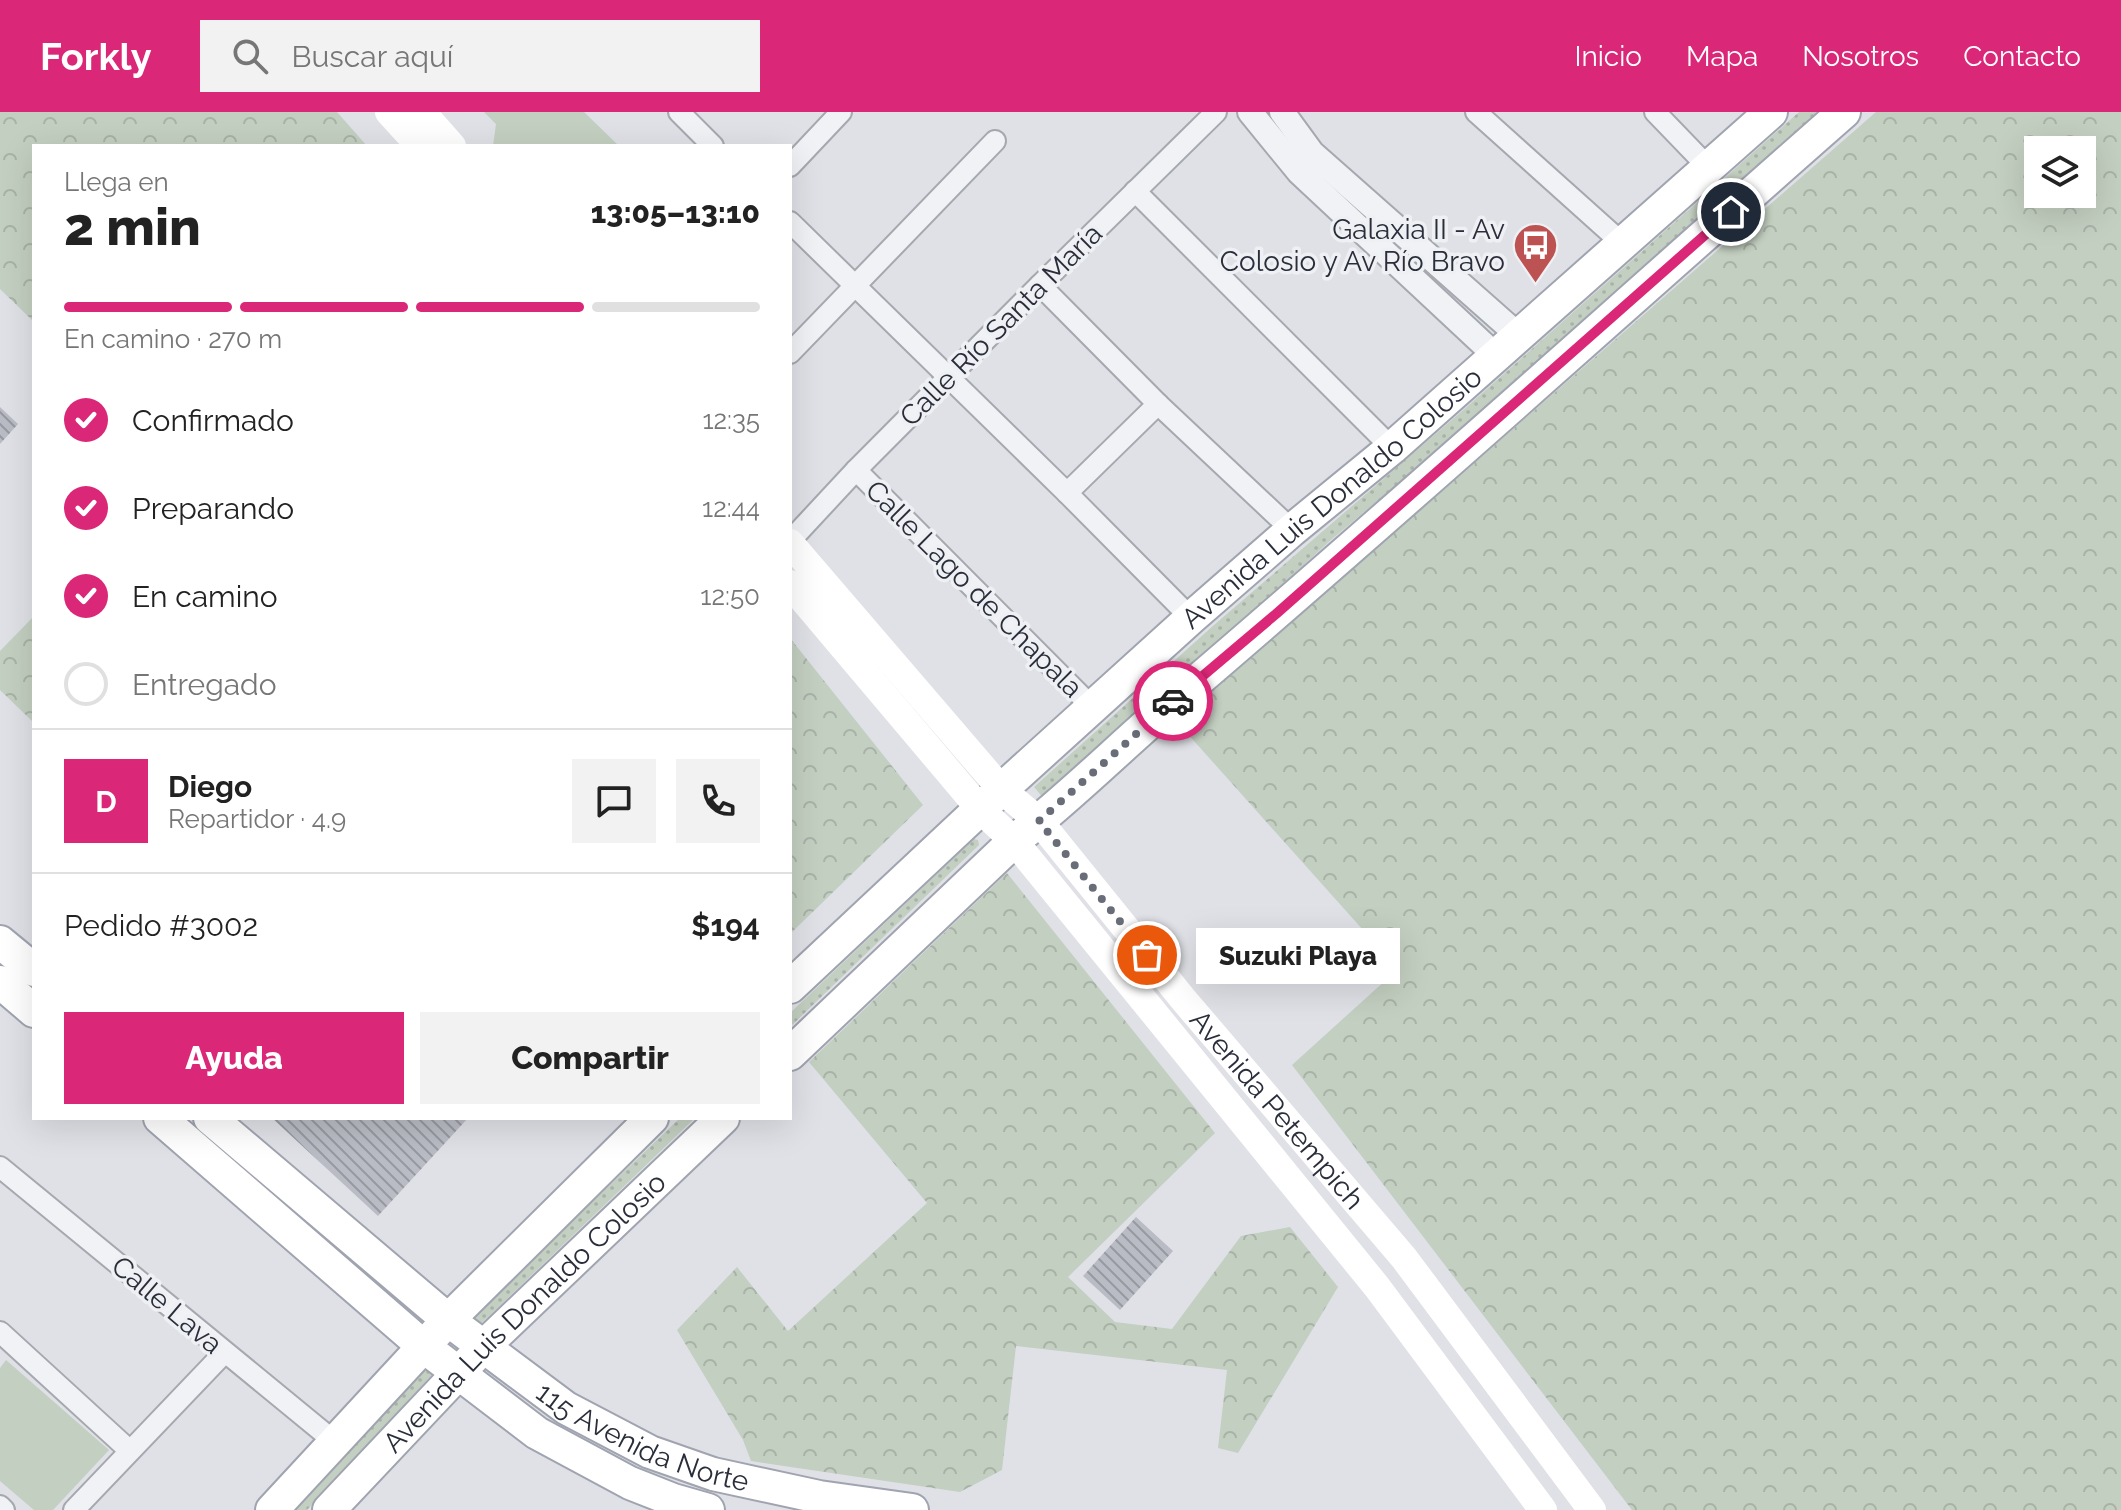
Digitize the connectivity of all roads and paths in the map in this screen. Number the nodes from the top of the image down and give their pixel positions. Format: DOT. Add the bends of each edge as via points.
graph roads {
  1 [pos="389,112"];
  2 [pos="422,112"];
  3 [pos="679,112"];
  4 [pos="841,112"];
  5 [pos="1216,112"];
  6 [pos="1250,112"];
  7 [pos="1282,112"];
  8 [pos="1476,112"];
  9 [pos="1655,112"];
  10 [pos="1771,112"];
  11 [pos="1844,112"];
  12 [pos="995,141"];
  13 [pos="418,144"];
  14 [pos="450,144"];
  15 [pos="711,144"];
  16 [pos="792,164"];
  17 [pos="1709,168"];
  18 [pos="1135,191"];
  19 [pos="792,224"];
  20 [pos="1622,243"];
  21 [pos="1040,285"];
  22 [pos="855,287"];
  23 [pos="1507,345"];
  24 [pos="792,351"];
  25 [pos="949,377"];
  26 [pos="1158,404"];
  27 [pos="1392,448"];
  28 [pos="856,470"];
  29 [pos="1067,493"];
  30 [pos="1292,530"];
  31 [pos="792,540"];
  32 [pos="792,545"];
  33 [pos="792,586"];
  34 [pos="1191,618"];
  35 [pos="1093,708"];
  36 [pos="991,799"];
  37 [pos="1039,821"];
  38 [pos="1014,841"];
  39 [pos="0,942"];
  40 [pos="32,968"];
  41 [pos="0,982"];
  42 [pos="792,985"];
  43 [pos="32,1009"];
  44 [pos="792,1052"];
  45 [pos="162,1120"];
  46 [pos="212,1120"];
  47 [pos="650,1120"];
  48 [pos="721,1120"];
  49 [pos="0,1167"];
  50 [pos="448,1320"];
  51 [pos="0,1332"];
  52 [pos="423,1346"];
  53 [pos="483,1347"];
  54 [pos="224,1353"];
  55 [pos="458,1373"];
  56 [pos="335,1442"];
  57 [pos="129,1450"];
  58 [pos="676,1505"];
  59 [pos="74,1510"];
  60 [pos="272,1510"];
  61 [pos="329,1510"];
  62 [pos="708,1510"];
  63 [pos="912,1510"];
  64 [pos="1543,1510"];
  65 [pos="1592,1510"];
  1 -- 13 [label="main road"];
  2 -- 14 [label="main road"];
  3 -- 15 [label="street"];
  4 -- 16 [label="street"];
  5 -- 18 [label="street, Calle Río Santa María"];
  6 -- 23 [label="street" via="1299,172"];
  7 -- 23 [label="street" via="1312,153"];
  8 -- 20 [label="street"];
  9 -- 17 [label="street"];
  10 -- 17 [label="main road, Avenida Luis Donaldo Colosio"];
  11 -- 37 [label="main road, Avenida Luis Donaldo Colosio"];
  12 -- 22 [label="street"];
  17 -- 20 [label="main road, Avenida Luis Donaldo Colosio"];
  18 -- 21 [label="street, Calle Río Santa María"];
  18 -- 27 [label="street"];
  19 -- 22 [label="street"];
  20 -- 23 [label="main road, Avenida Luis Donaldo Colosio"];
  21 -- 25 [label="street, Calle Río Santa María"];
  21 -- 26 [label="street"];
  22 -- 24 [label="street"];
  22 -- 25 [label="street"];
  23 -- 27 [label="main road, Avenida Luis Donaldo Colosio"];
  25 -- 28 [label="street, Calle Río Santa María"];
  25 -- 29 [label="street"];
  26 -- 29 [label="street"];
  26 -- 30 [label="street"];
  27 -- 30 [label="main road, Avenida Luis Donaldo Colosio"];
  28 -- 31 [label="street, Calle Río Santa María"];
  28 -- 35 [label="street, Calle Lago de Chapala"];
  29 -- 34 [label="street"];
  30 -- 34 [label="main road, Avenida Luis Donaldo Colosio"];
  32 -- 36 [label="main road, Avenida Petempich"];
  33 -- 36 [label="main road, Avenida Petempich"];
  34 -- 35 [label="main road, Avenida Luis Donaldo Colosio"];
  35 -- 36 [label="main road, Avenida Luis Donaldo Colosio"];
  36 -- 37 [label="main road, Avenida Petempich"];
  36 -- 38 [label="main road, Avenida Petempich"];
  36 -- 42 [label="main road, Avenida Luis Donaldo Colosio"];
  37 -- 38 [label="main road, Avenida Luis Donaldo Colosio"];
  37 -- 65 [label="main road, Avenida Petempich" via="1404,1258"];
  38 -- 44 [label="main road, Avenida Luis Donaldo Colosio"];
  38 -- 64 [label="main road, Avenida Petempich" via="1377,1287"];
  39 -- 40 [label="main road"];
  41 -- 43 [label="main road"];
  45 -- 52 [label="main road"];
  46 -- 50 [label="main road"];
  47 -- 50 [label="main road, Avenida Luis Donaldo Colosio"];
  48 -- 53 [label="main road, Avenida Luis Donaldo Colosio"];
  49 -- 54 [label="street, Calle Lava"];
  50 -- 52 [label="main road, Avenida Luis Donaldo Colosio"];
  50 -- 53 [label="main road, 115 Avenida Norte"];
  51 -- 57 [label="street"];
  52 -- 55 [label="main road, 115 Avenida Norte"];
  52 -- 56 [label="main road, Avenida Luis Donaldo Colosio"];
  53 -- 55 [label="main road, Avenida Luis Donaldo Colosio"];
  53 -- 63 [label="main road, 115 Avenida Norte" via="566,1408 650,1452 728,1477"];
  54 -- 56 [label="street, Calle Lava"];
  54 -- 57 [label="street"];
  55 -- 58 [label="main road, 115 Avenida Norte" via="537,1433"];
  55 -- 61 [label="main road, Avenida Luis Donaldo Colosio"];
  56 -- 60 [label="main road, Avenida Luis Donaldo Colosio"];
  57 -- 59 [label="street"];
  58 -- 62 [label="main road, 115 Avenida Norte"];
}
